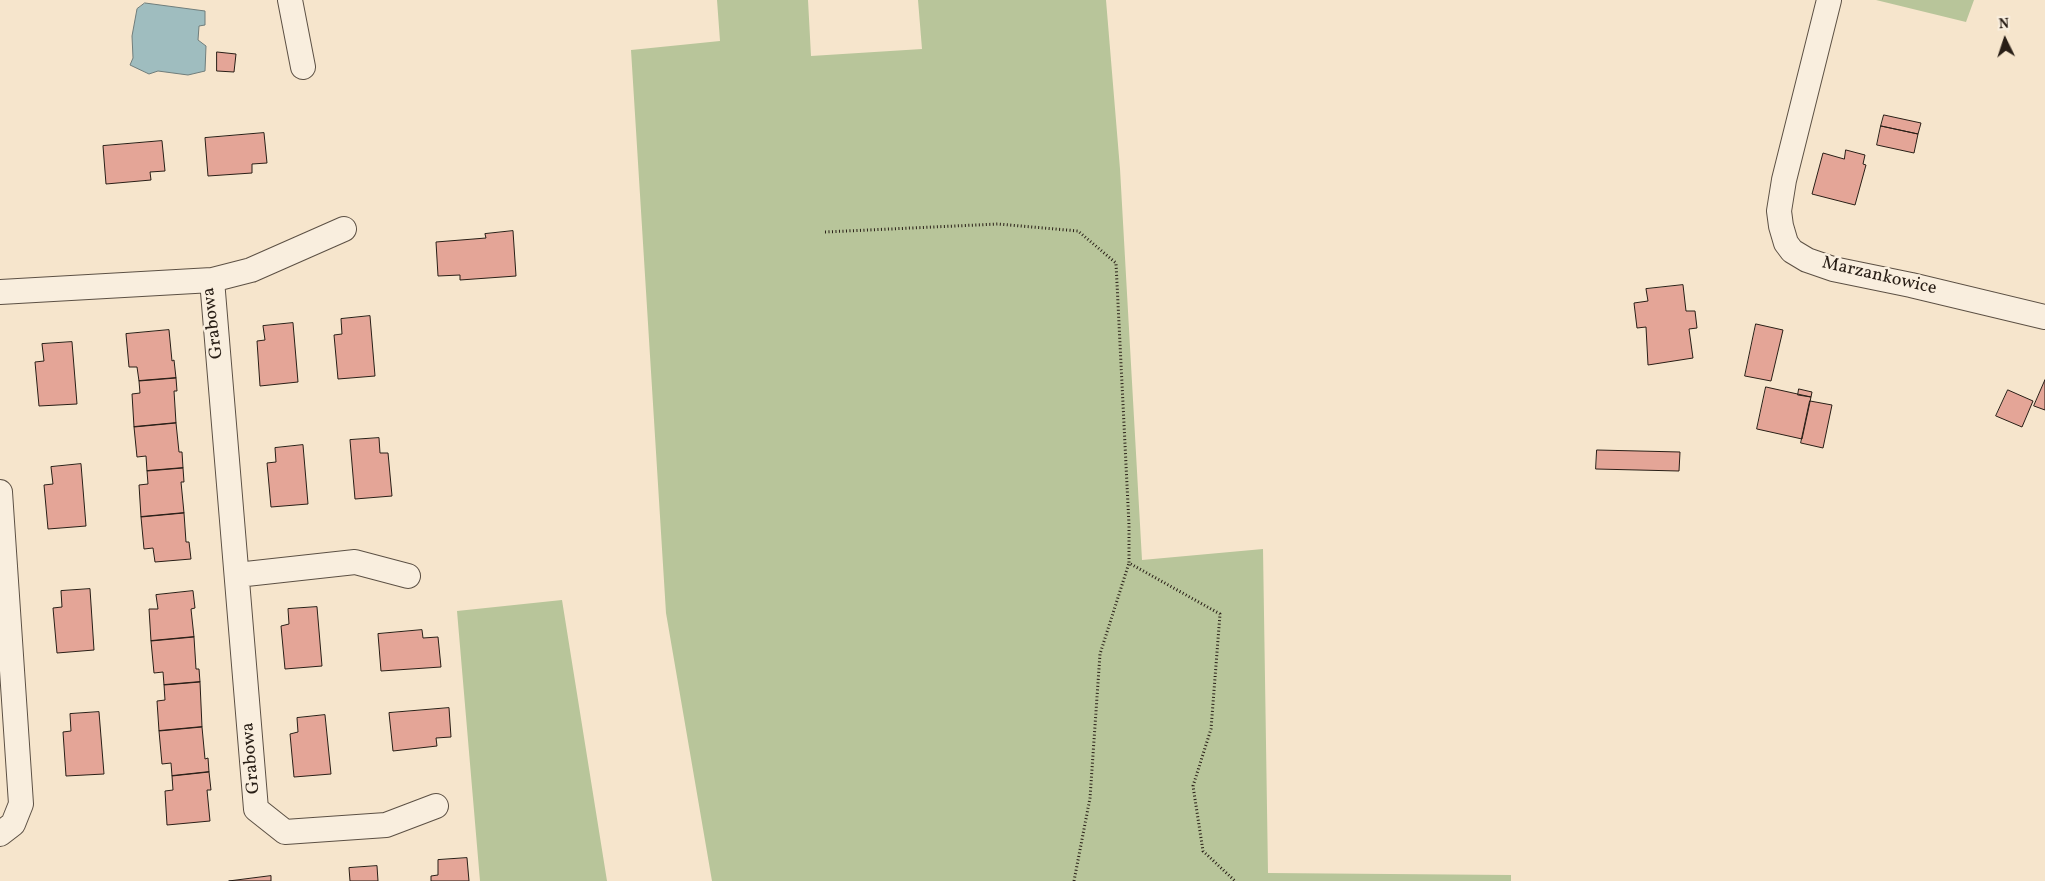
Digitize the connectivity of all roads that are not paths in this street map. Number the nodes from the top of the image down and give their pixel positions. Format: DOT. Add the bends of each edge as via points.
graph roads {
  1 [pos="290,0"];
  2 [pos="1829,0"];
  3 [pos="302,67"];
  4 [pos="344,229"];
  5 [pos="212,280"];
  6 [pos="0,292"];
  7 [pos="2045,317"];
  8 [pos="0,492"];
  9 [pos="2,569"];
  10 [pos="237,576"];
  11 [pos="408,576"];
  12 [pos="436,806"];
  13 [pos="0,834"];
  1 -- 3 [label="street"];
  2 -- 7 [label="street, Marzankowice" via="1784,180 1779,211 1786,243 1807,260 1833,269"];
  4 -- 5 [label="street" via="251,270"];
  5 -- 6 [label="street, Grabowa"];
  5 -- 10 [label="street, Grabowa"];
  8 -- 9 [label="street"];
  9 -- 13 [label="street" via="21,804 13,824"];
  10 -- 11 [label="street" via="355,562"];
  10 -- 12 [label="street, Grabowa" via="256,809 286,832 386,826"];
}
